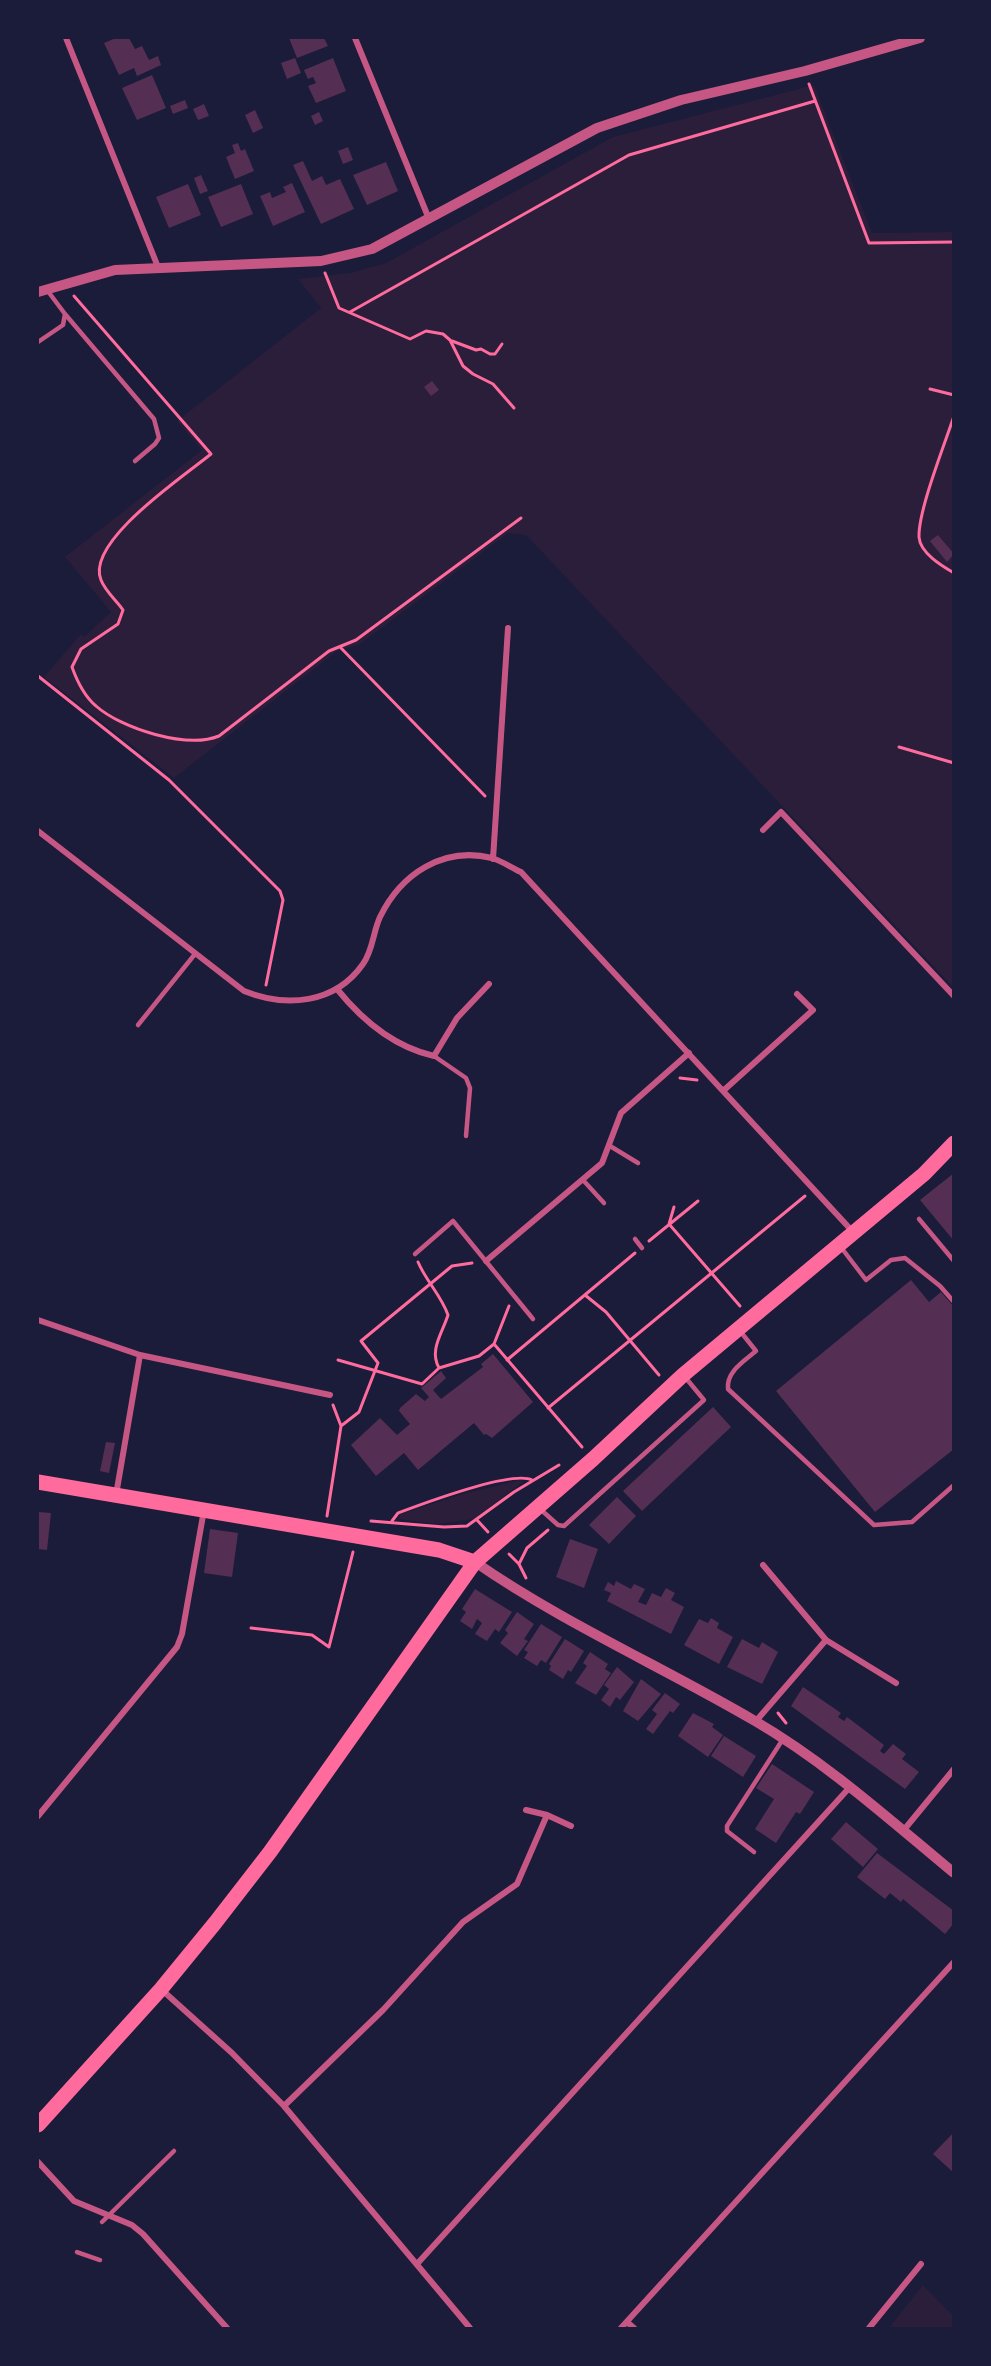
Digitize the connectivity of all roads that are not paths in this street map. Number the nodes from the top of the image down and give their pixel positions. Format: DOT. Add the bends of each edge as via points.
graph roads {
  1 [pos="66,38"];
  2 [pos="355,38"];
  3 [pos="920,38"];
  4 [pos="429,219"];
  5 [pos="158,267"];
  6 [pos="41,290"];
  7 [pos="65,314"];
  8 [pos="38,342"];
  9 [pos="135,461"];
  10 [pos="508,628"];
  11 [pos="763,830"];
  12 [pos="38,831"];
  13 [pos="493,859"];
  14 [pos="195,954"];
  15 [pos="489,984"];
  16 [pos="337,989"];
  17 [pos="797,994"];
  18 [pos="954,996"];
  19 [pos="138,1025"];
  20 [pos="689,1053"];
  21 [pos="434,1056"];
  22 [pos="723,1090"];
  23 [pos="466,1136"];
  24 [pos="954,1143"];
  25 [pos="610,1146"];
  26 [pos="638,1162"];
  27 [pos="583,1180"];
  28 [pos="604,1203"];
  29 [pos="918,1219"];
  30 [pos="855,1234"];
  31 [pos="635,1239"];
  32 [pos="840,1246"];
  33 [pos="642,1248"];
  34 [pos="415,1254"];
  35 [pos="486,1261"];
  36 [pos="954,1261"];
  37 [pos="954,1302"];
  38 [pos="533,1319"];
  39 [pos="38,1320"];
  40 [pos="739,1329"];
  41 [pos="140,1355"];
  42 [pos="683,1375"];
  43 [pos="330,1395"];
  44 [pos="38,1482"];
  45 [pos="954,1485"];
  46 [pos="116,1495"];
  47 [pos="538,1507"];
  48 [pos="204,1510"];
  49 [pos="475,1562"];
  50 [pos="763,1565"];
  51 [pos="826,1640"];
  52 [pos="896,1683"];
  53 [pos="756,1722"];
  54 [pos="783,1739"];
  55 [pos="954,1769"];
  56 [pos="850,1787"];
  57 [pos="526,1810"];
  58 [pos="547,1815"];
  59 [pos="38,1816"];
  60 [pos="571,1826"];
  61 [pos="903,1831"];
  62 [pos="754,1852"];
  63 [pos="954,1873"];
  64 [pos="954,1962"];
  65 [pos="161,1989"];
  66 [pos="284,2106"];
  67 [pos="38,2125"];
  68 [pos="174,2151"];
  69 [pos="38,2162"];
  70 [pos="108,2215"];
  71 [pos="102,2222"];
  72 [pos="77,2252"];
  73 [pos="100,2260"];
  74 [pos="417,2264"];
  75 [pos="921,2264"];
  76 [pos="627,2322"];
  77 [pos="227,2328"];
  78 [pos="470,2328"];
  79 [pos="621,2328"];
  80 [pos="634,2328"];
  81 [pos="869,2328"];
  1 -- 5 [label="street"];
  2 -- 4 [label="street"];
  3 -- 4 [label="street" via="805,71 681,100 597,128"];
  4 -- 5 [label="street" via="372,249 321,261"];
  5 -- 6 [label="street" via="115,270"];
  6 -- 7 [label="lane"];
  7 -- 8 [label="lane" via="63,325"];
  7 -- 9 [label="lane" via="154,419 159,438"];
  10 -- 13 [label="street"];
  11 -- 18 [label="street" via="781,812"];
  12 -- 14 [label="street"];
  13 -- 16 [label="street" via="465,856 438,861 406,880 379,920 364,964"];
  13 -- 20 [label="street" via="521,872"];
  14 -- 16 [label="street" via="244,991 263,999 312,999"];
  14 -- 19 [label="lane"];
  15 -- 21 [label="street" via="458,1018"];
  16 -- 21 [label="street" via="376,1028 415,1051"];
  17 -- 22 [label="street" via="813,1010"];
  20 -- 22 [label="street"];
  20 -- 25 [label="street" via="621,1113"];
  21 -- 23 [label="lane" via="466,1078 470,1088"];
  22 -- 30 [label="street"];
  24 -- 30 [label="main road"];
  25 -- 26 [label="lane"];
  25 -- 27 [label="street" via="602,1163"];
  27 -- 28 [label="lane"];
  27 -- 35 [label="street"];
  29 -- 36 [label="lane"];
  30 -- 32 [label="main road"];
  31 -- 33 [label="lane"];
  32 -- 37 [label="lane" via="867,1280 891,1260 905,1258"];
  32 -- 40 [label="main road"];
  34 -- 35 [label="lane" via="453,1221"];
  35 -- 38 [label="lane"];
  39 -- 41 [label="street"];
  40 -- 42 [label="main road"];
  40 -- 45 [label="lane" via="756,1351 733,1371 727,1381 728,1389 874,1525 912,1522"];
  41 -- 43 [label="street"];
  41 -- 46 [label="street"];
  42 -- 47 [label="main road"];
  42 -- 47 [label="lane" via="704,1400 564,1526"];
  44 -- 46 [label="main road"];
  46 -- 48 [label="main road"];
  47 -- 49 [label="main road"];
  48 -- 49 [label="main road" via="326,1523 357,1537 439,1550"];
  48 -- 59 [label="street" via="177,1647"];
  49 -- 53 [label="street" via="531,1599"];
  49 -- 65 [label="main road" via="270,1851"];
  50 -- 51 [label="street"];
  51 -- 52 [label="street"];
  51 -- 53 [label="street"];
  53 -- 54 [label="street"];
  54 -- 56 [label="street"];
  54 -- 62 [label="lane" via="727,1826 727,1832"];
  55 -- 61 [label="street"];
  56 -- 61 [label="street"];
  56 -- 74 [label="street"];
  57 -- 58 [label="street"];
  58 -- 60 [label="street"];
  58 -- 66 [label="street" via="517,1884 463,1922 383,2010"];
  61 -- 63 [label="street"];
  64 -- 76 [label="street"];
  65 -- 66 [label="street"];
  65 -- 67 [label="main road"];
  66 -- 74 [label="street"];
  68 -- 70 [label="lane"];
  69 -- 70 [label="street" via="74,2202"];
  70 -- 71 [label="lane"];
  70 -- 77 [label="street" via="132,2225"];
  72 -- 73 [label="lane"];
  74 -- 78 [label="street"];
  75 -- 81 [label="street"];
  76 -- 79 [label="street"];
  76 -- 80 [label="street"];
}
